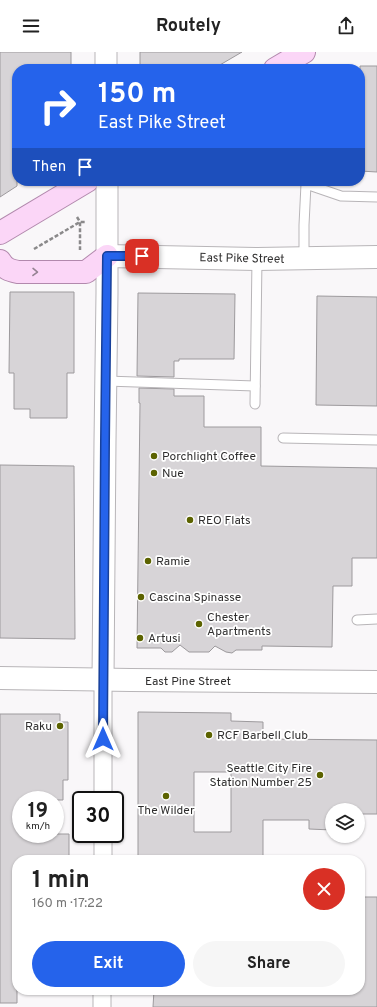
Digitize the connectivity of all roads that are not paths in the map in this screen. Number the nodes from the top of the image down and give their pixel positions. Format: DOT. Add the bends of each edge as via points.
graph roads {
  1 [pos="106,52"];
  2 [pos="304,52"];
  3 [pos="106,64"];
  4 [pos="284,64"];
  5 [pos="79,186"];
  6 [pos="107,186"];
  7 [pos="306,186"];
  8 [pos="312,186"];
  9 [pos="377,197"];
  10 [pos="0,233"];
  11 [pos="107,256"];
  12 [pos="377,257"];
  13 [pos="257,259"];
  14 [pos="304,259"];
  15 [pos="0,261"];
  16 [pos="106,381"];
  17 [pos="255,386"];
  18 [pos="255,404"];
  19 [pos="283,438"];
  20 [pos="377,440"];
  21 [pos="377,619"];
  22 [pos="357,620"];
  23 [pos="0,678"];
  24 [pos="103,680"];
  25 [pos="377,682"];
  26 [pos="103,791"];
  27 [pos="103,843"];
  28 [pos="103,855"];
  29 [pos="102,995"];
  30 [pos="102,1007"];
  1 -- 3 [label="street"];
  2 -- 4 [label="main road"];
  5 -- 10 [label="main road"];
  6 -- 11 [label="street"];
  7 -- 14 [label="lane"];
  8 -- 9 [label="lane" via="341,196"];
  11 -- 13 [label="main road, East Pike Street"];
  15 -- 11 [label="main road, one-way" via="9,270 18,272 86,272"];
  11 -- 16 [label="street"];
  12 -- 14 [label="main road, East Pike Street"];
  13 -- 14 [label="main road, East Pike Street"];
  13 -- 17 [label="lane"];
  16 -- 17 [label="lane"];
  16 -- 24 [label="street"];
  17 -- 18 [label="lane"];
  19 -- 20 [label="lane"];
  21 -- 22 [label="lane"];
  23 -- 24 [label="main road, East Pine Street"];
  24 -- 25 [label="main road, East Pine Street"];
  24 -- 26 [label="street"];
  27 -- 28 [label="street"];
  29 -- 30 [label="street"];
}
